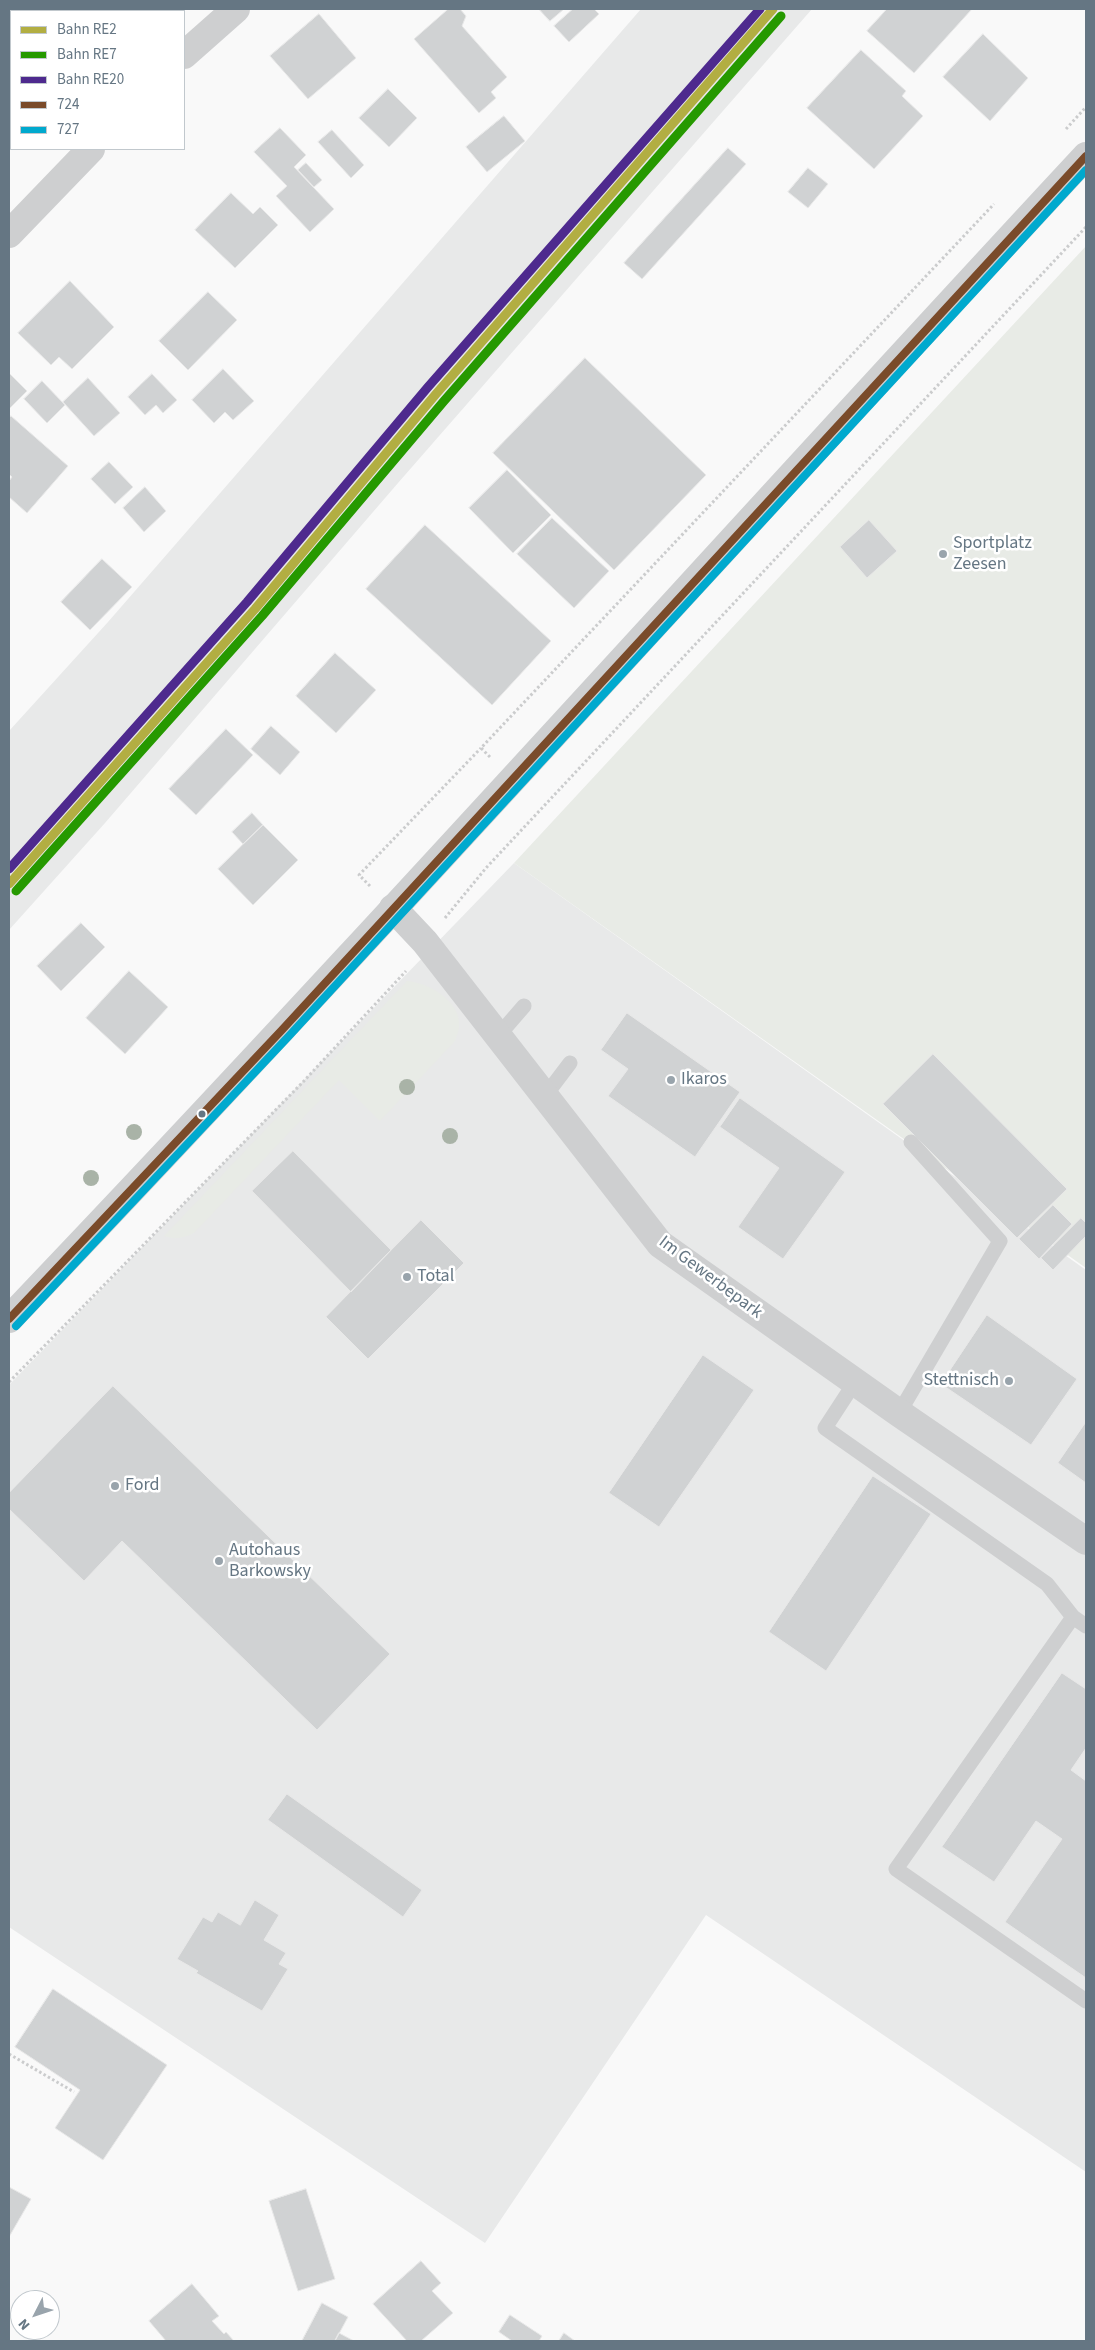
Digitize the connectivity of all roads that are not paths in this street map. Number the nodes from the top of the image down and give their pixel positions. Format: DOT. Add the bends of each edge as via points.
graph roads {
  1 [pos="236,9"];
  2 [pos="185,54"];
  3 [pos="90,150"];
  4 [pos="1086,156"];
  5 [pos="9,234"];
  6 [pos="393,908"];
  7 [pos="524,1006"];
  8 [pos="498,1036"];
  9 [pos="570,1063"];
  10 [pos="545,1096"];
  11 [pos="911,1142"];
  12 [pos="9,1319"];
  13 [pos="855,1382"];
  14 [pos="899,1413"];
  15 [pos="1086,1541"];
  16 [pos="1073,1617"];
  17 [pos="1086,1626"];
  18 [pos="1086,2001"];
  1 -- 2 [label="street"];
  3 -- 5 [label="street"];
  4 -- 6 [label="street"];
  6 -- 8 [label="street, Im Gewerbepark"];
  6 -- 12 [label="street"];
  7 -- 8 [label="lane"];
  8 -- 10 [label="street, Im Gewerbepark"];
  9 -- 10 [label="lane"];
  10 -- 13 [label="street, Im Gewerbepark" via="660,1244"];
  11 -- 14 [label="lane" via="1000,1241"];
  13 -- 14 [label="street, Im Gewerbepark"];
  13 -- 16 [label="lane" via="825,1428 1047,1584"];
  14 -- 15 [label="street, Im Gewerbepark"];
  16 -- 17 [label="lane"];
  16 -- 18 [label="lane" via="896,1870"];
}
